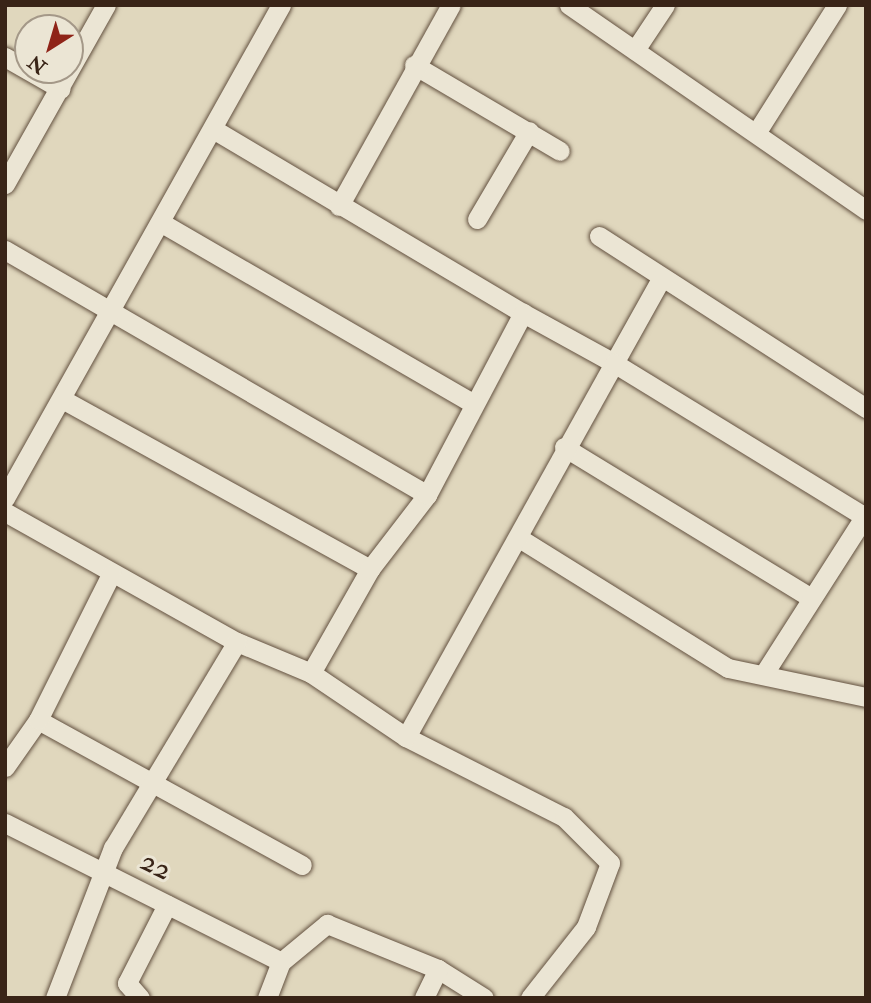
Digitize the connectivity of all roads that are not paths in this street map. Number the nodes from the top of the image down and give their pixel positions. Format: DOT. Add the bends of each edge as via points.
graph roads {
  1 [pos="106,5"];
  2 [pos="281,5"];
  3 [pos="451,5"];
  4 [pos="569,5"];
  5 [pos="666,5"];
  6 [pos="837,5"];
  7 [pos="635,50"];
  8 [pos="5,57"];
  9 [pos="414,65"];
  10 [pos="61,89"];
  11 [pos="214,129"];
  12 [pos="758,130"];
  13 [pos="529,131"];
  14 [pos="560,151"];
  15 [pos="5,184"];
  16 [pos="339,206"];
  17 [pos="866,210"];
  18 [pos="477,219"];
  19 [pos="160,222"];
  20 [pos="599,236"];
  21 [pos="5,250"];
  22 [pos="663,277"];
  23 [pos="109,309"];
  24 [pos="523,313"];
  25 [pos="614,363"];
  26 [pos="62,399"];
  27 [pos="471,402"];
  28 [pos="866,408"];
  29 [pos="564,447"];
  30 [pos="427,495"];
  31 [pos="5,498"];
  32 [pos="5,512"];
  33 [pos="865,515"];
  34 [pos="519,538"];
  35 [pos="370,569"];
  36 [pos="111,574"];
  37 [pos="811,598"];
  38 [pos="237,642"];
  39 [pos="311,673"];
  40 [pos="765,673"];
  41 [pos="866,697"];
  42 [pos="38,720"];
  43 [pos="406,737"];
  44 [pos="5,767"];
  45 [pos="150,784"];
  46 [pos="5,823"];
  47 [pos="302,865"];
  48 [pos="103,872"];
  49 [pos="167,905"];
  50 [pos="281,962"];
  51 [pos="438,969"];
  52 [pos="55,998"];
  53 [pos="140,998"];
  54 [pos="267,998"];
  55 [pos="424,998"];
  56 [pos="484,998"];
  57 [pos="530,998"];
  1 -- 10 [label="street"];
  2 -- 11 [label="street"];
  3 -- 9 [label="street"];
  4 -- 7 [label="street"];
  5 -- 7 [label="street"];
  6 -- 12 [label="street"];
  7 -- 12 [label="street"];
  8 -- 10 [label="street"];
  9 -- 13 [label="street"];
  9 -- 16 [label="street"];
  10 -- 15 [label="street"];
  11 -- 16 [label="street"];
  11 -- 19 [label="street"];
  12 -- 17 [label="street"];
  13 -- 14 [label="street"];
  13 -- 18 [label="street"];
  16 -- 24 [label="street"];
  19 -- 23 [label="street"];
  19 -- 27 [label="street"];
  20 -- 22 [label="street"];
  21 -- 23 [label="street"];
  22 -- 25 [label="street"];
  22 -- 28 [label="street"];
  23 -- 26 [label="street"];
  23 -- 30 [label="street"];
  24 -- 25 [label="street"];
  24 -- 27 [label="street"];
  25 -- 29 [label="street"];
  25 -- 33 [label="street"];
  26 -- 31 [label="street"];
  26 -- 35 [label="street"];
  27 -- 30 [label="street"];
  29 -- 34 [label="street"];
  29 -- 37 [label="street"];
  30 -- 35 [label="street"];
  32 -- 36 [label="street"];
  33 -- 37 [label="street"];
  34 -- 40 [label="street" via="728,668"];
  34 -- 43 [label="street"];
  35 -- 39 [label="street"];
  36 -- 38 [label="street"];
  36 -- 42 [label="street"];
  37 -- 40 [label="street"];
  38 -- 39 [label="street"];
  38 -- 45 [label="street"];
  39 -- 43 [label="street"];
  40 -- 41 [label="street"];
  42 -- 44 [label="street"];
  42 -- 45 [label="street"];
  43 -- 57 [label="street" via="564,817 610,863 586,927"];
  45 -- 47 [label="street"];
  45 -- 48 [label="street"];
  46 -- 48 [label="street, 22"];
  48 -- 49 [label="street, 22"];
  48 -- 52 [label="street"];
  49 -- 50 [label="street, 22"];
  49 -- 53 [label="street" via="127,983"];
  50 -- 51 [label="street" via="327,924"];
  50 -- 54 [label="street"];
  51 -- 55 [label="street"];
  51 -- 56 [label="street"];
}
